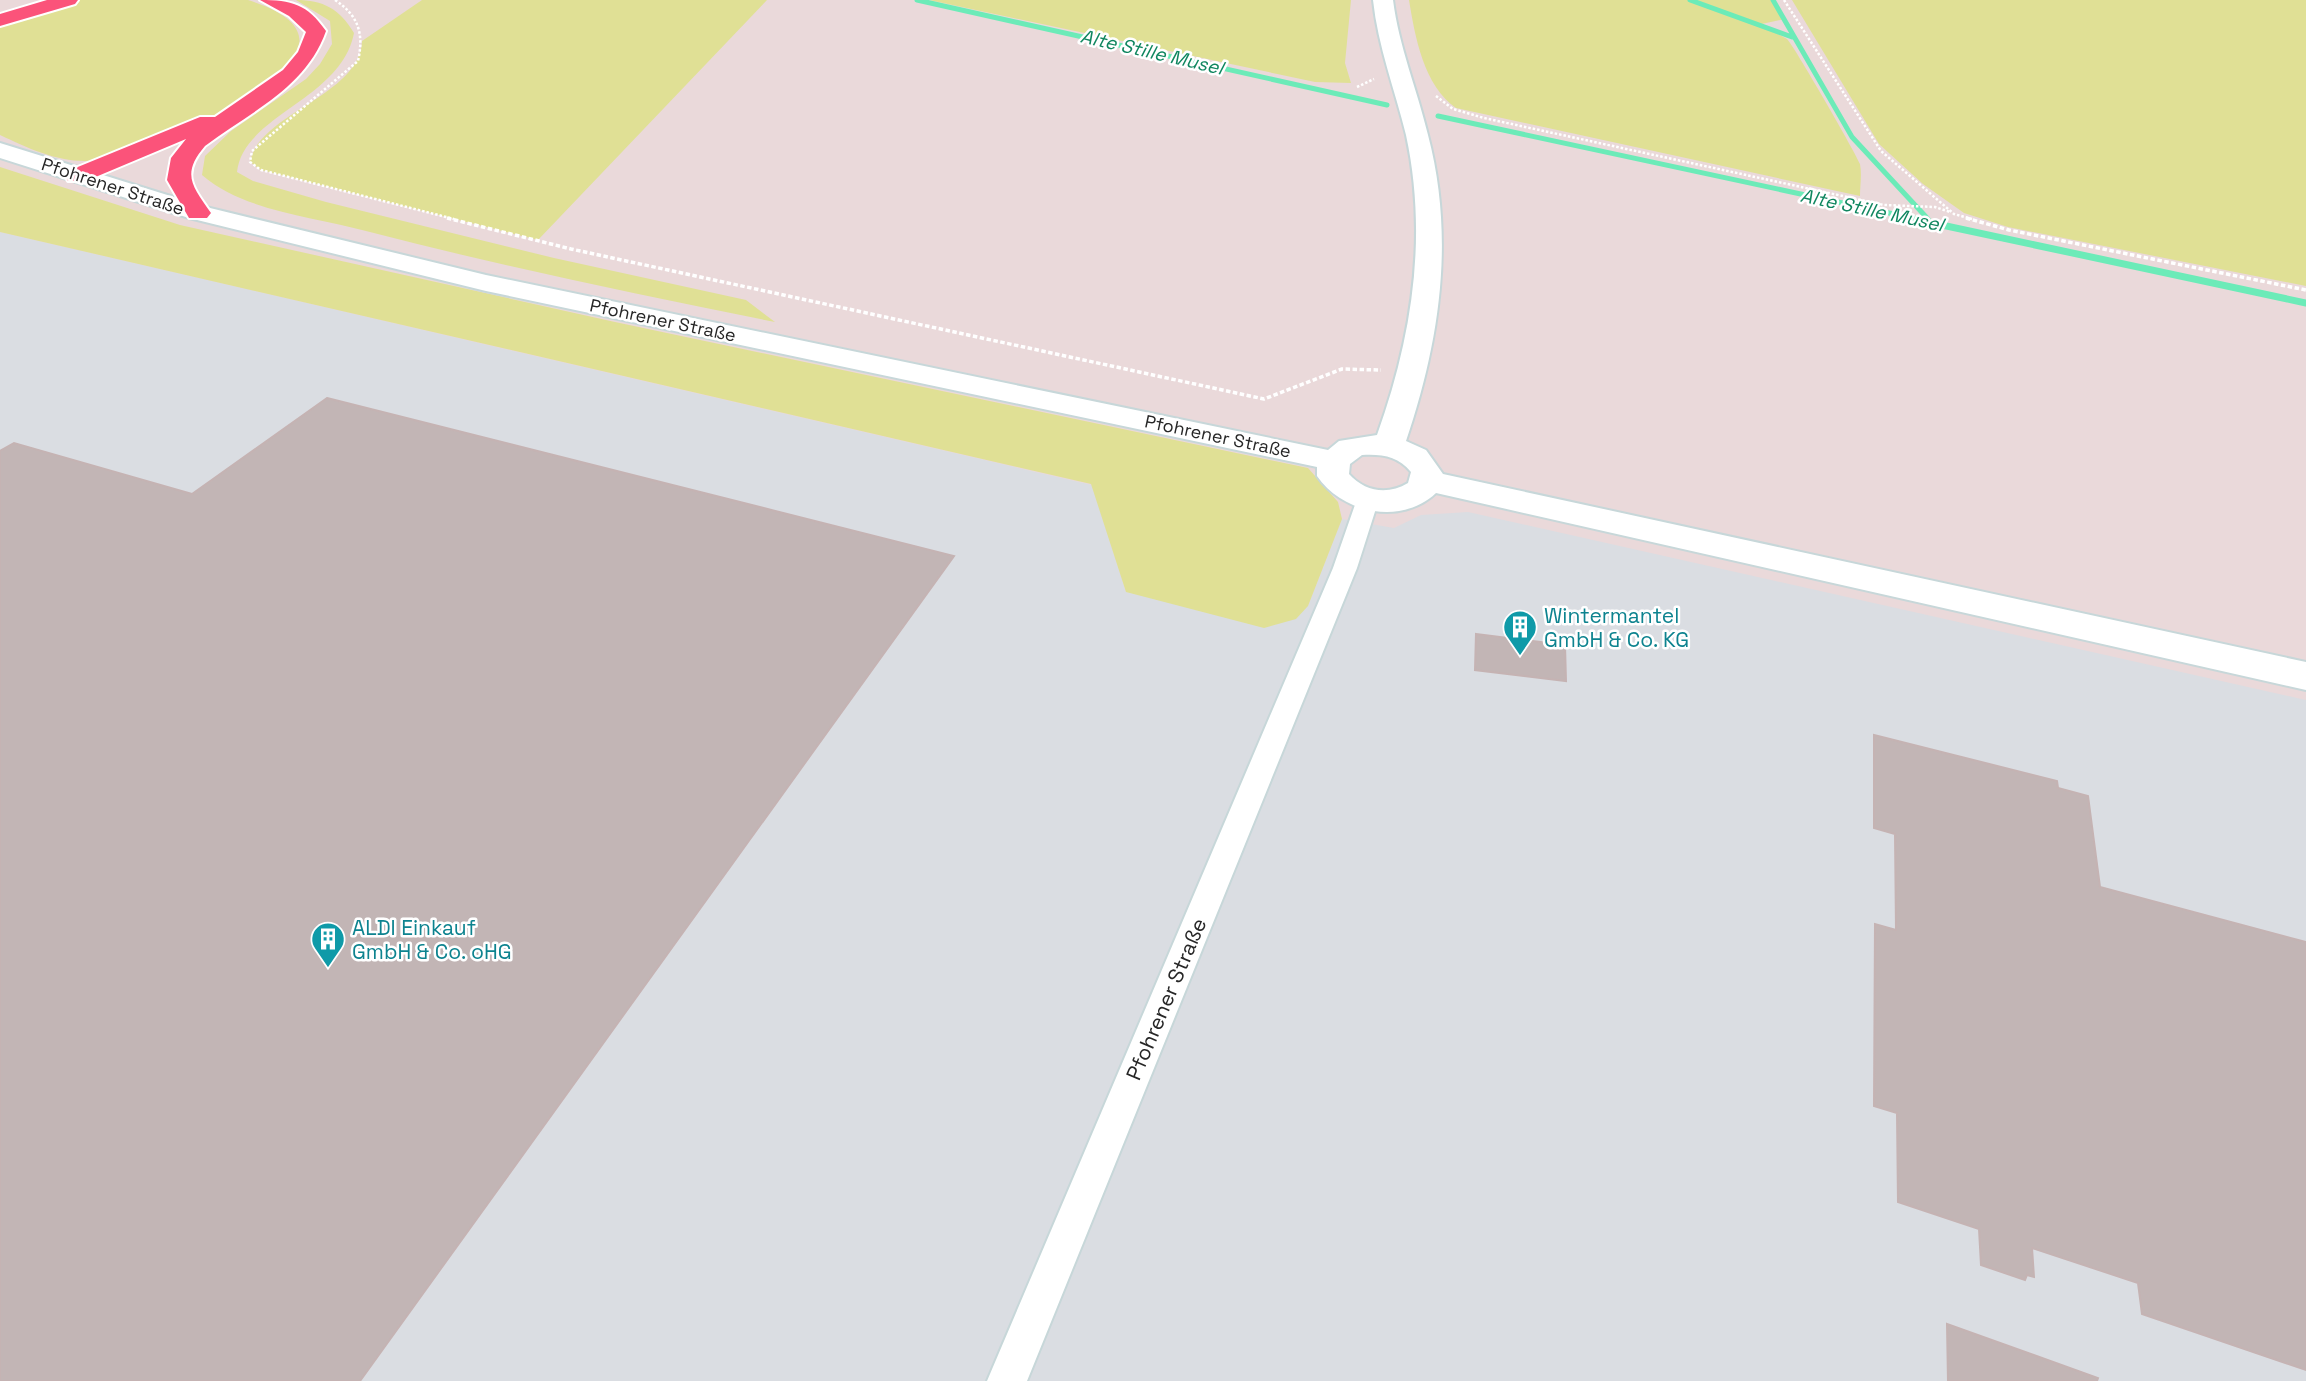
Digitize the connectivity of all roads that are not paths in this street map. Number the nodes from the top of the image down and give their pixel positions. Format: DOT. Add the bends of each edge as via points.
graph roads {
  1 [pos="68,0"];
  2 [pos="270,0"];
  3 [pos="1382,0"];
  4 [pos="0,20"];
  5 [pos="261,98"];
  6 [pos="215,127"];
  7 [pos="0,150"];
  8 [pos="81,177"];
  9 [pos="198,213"];
  10 [pos="1389,445"];
  11 [pos="1334,461"];
  12 [pos="1427,481"];
  13 [pos="1367,499"];
  14 [pos="2306,676"];
  15 [pos="1007,1381"];
  1 -- 4 [label="highway"];
  2 -- 5 [label="highway" via="306,19 316,31 314,47 300,66"];
  3 -- 10 [label="main road" via="1397,73 1418,136 1432,216 1427,295 1413,376"];
  5 -- 6 [label="highway"];
  5 -- 8 [label="highway"];
  6 -- 8 [label="highway" via="120,171"];
  6 -- 9 [label="highway" via="192,146 178,172"];
  7 -- 8 [label="main road, Pfohrener Straße"];
  8 -- 9 [label="main road, Pfohrener Straße"];
  9 -- 11 [label="main road, Pfohrener Straße" via="486,283"];
  10 -- 11 [label="main road" via="1362,444"];
  10 -- 12 [label="main road" via="1414,455 1427,471"];
  11 -- 13 [label="main road" via="1333,476 1338,483"];
  12 -- 13 [label="main road" via="1406,498"];
  12 -- 14 [label="main road"];
  13 -- 15 [label="street, Pfohrener Straße" via="1345,568"];
}
